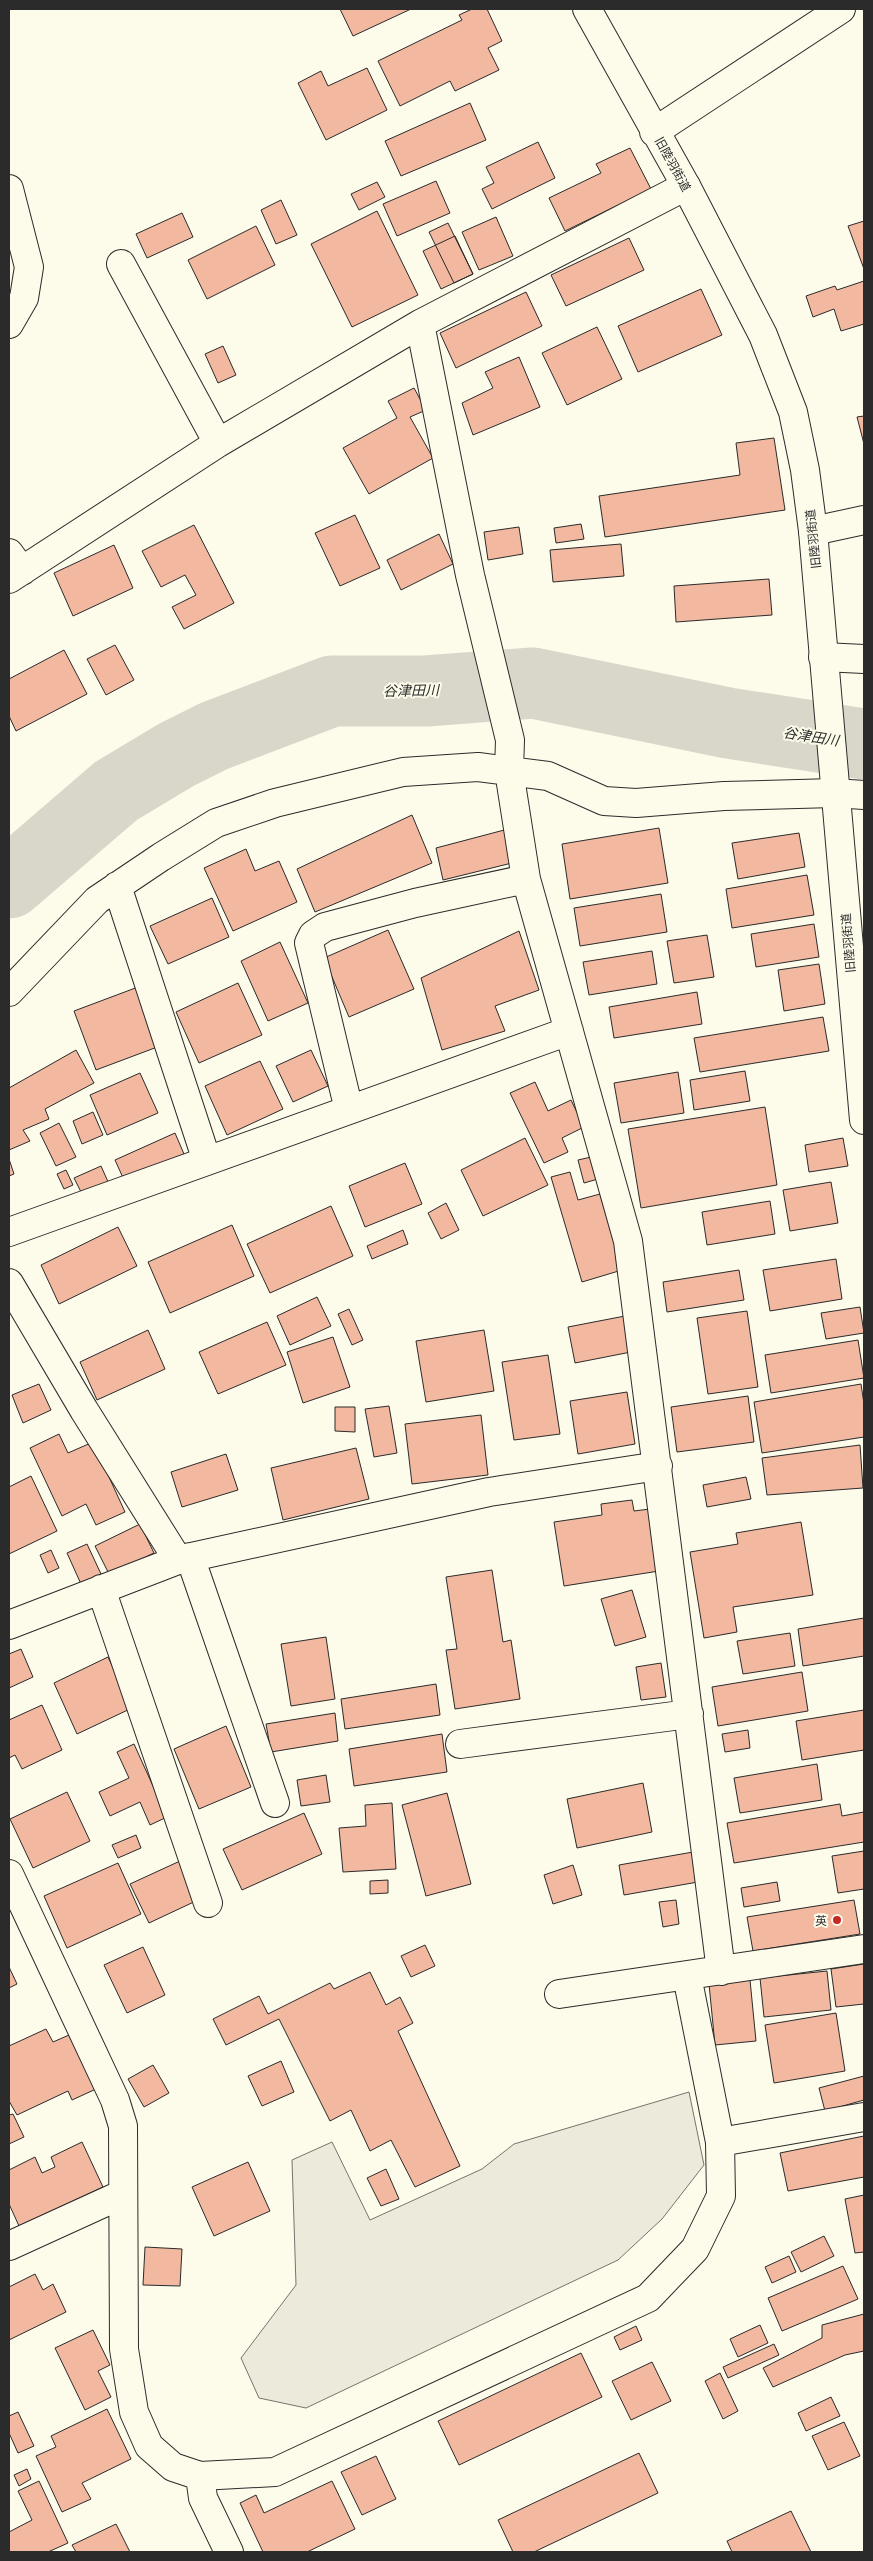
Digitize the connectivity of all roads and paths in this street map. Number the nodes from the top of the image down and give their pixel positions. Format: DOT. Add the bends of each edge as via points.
graph roads {
  1 [pos="587,9"];
  2 [pos="841,9"];
  3 [pos="654,132"];
  4 [pos="686,186"];
  5 [pos="9,190"];
  6 [pos="120,264"];
  7 [pos="9,324"];
  8 [pos="420,324"];
  9 [pos="218,443"];
  10 [pos="864,520"];
  11 [pos="813,531"];
  12 [pos="13,568"];
  13 [pos="864,660"];
  14 [pos="824,667"];
  15 [pos="509,771"];
  16 [pos="834,782"];
  17 [pos="864,795"];
  18 [pos="526,879"];
  19 [pos="117,886"];
  20 [pos="9,992"];
  21 [pos="569,1031"];
  22 [pos="349,1110"];
  23 [pos="864,1120"];
  24 [pos="208,1161"];
  25 [pos="9,1232"];
  26 [pos="9,1283"];
  27 [pos="658,1466"];
  28 [pos="184,1559"];
  29 [pos="101,1590"];
  30 [pos="9,1625"];
  31 [pos="689,1714"];
  32 [pos="460,1744"];
  33 [pos="275,1803"];
  34 [pos="11,1884"];
  35 [pos="208,1903"];
  36 [pos="864,1949"];
  37 [pos="721,1971"];
  38 [pos="687,1976"];
  39 [pos="559,1994"];
  40 [pos="864,2117"];
  41 [pos="720,2142"];
  42 [pos="123,2194"];
  43 [pos="9,2246"];
  44 [pos="200,2476"];
  45 [pos="229,2552"];
  1 -- 3 [label="street, 旧陸羽街道"];
  2 -- 3 [label="street"];
  3 -- 4 [label="street, 旧陸羽街道"];
  4 -- 8 [label="street"];
  4 -- 11 [label="street, 旧陸羽街道" via="763,335 793,412"];
  5 -- 7 [label="street" via="29,267 24,298"];
  6 -- 9 [label="street"];
  8 -- 9 [label="street"];
  8 -- 15 [label="street" via="470,575 510,740"];
  9 -- 12 [label="street"];
  10 -- 11 [label="street"];
  11 -- 14 [label="street, 旧陸羽街道"];
  13 -- 14 [label="street"];
  14 -- 16 [label="street, 旧陸羽街道"];
  15 -- 16 [label="street" via="548,776 604,801 636,803"];
  15 -- 18 [label="street"];
  15 -- 19 [label="street" via="478,767 403,772 275,803 216,823"];
  16 -- 17 [label="street"];
  16 -- 23 [label="street, 旧陸羽街道"];
  18 -- 21 [label="street"];
  18 -- 22 [label="street" via="325,927 313,935 309,943"];
  19 -- 20 [label="street" via="97,900"];
  19 -- 24 [label="street"];
  21 -- 22 [label="street"];
  21 -- 27 [label="street" via="628,1241"];
  22 -- 24 [label="street"];
  24 -- 25 [label="street"];
  26 -- 28 [label="street" via="84,1410"];
  27 -- 28 [label="street" via="489,1492"];
  27 -- 31 [label="street"];
  28 -- 29 [label="street"];
  28 -- 33 [label="street"];
  29 -- 30 [label="street"];
  29 -- 35 [label="street"];
  31 -- 32 [label="street"];
  31 -- 37 [label="street"];
  34 -- 42 [label="street" via="115,2100 123,2126"];
  36 -- 37 [label="street"];
  37 -- 38 [label="street"];
  38 -- 39 [label="street"];
  38 -- 41 [label="street"];
  40 -- 41 [label="street"];
  41 -- 44 [label="street" via="721,2196 695,2249 648,2298 275,2472"];
  42 -- 43 [label="street"];
  42 -- 44 [label="street" via="124,2349 134,2412 149,2446 173,2466"];
  44 -- 45 [label="street" via="203,2498"];
}
